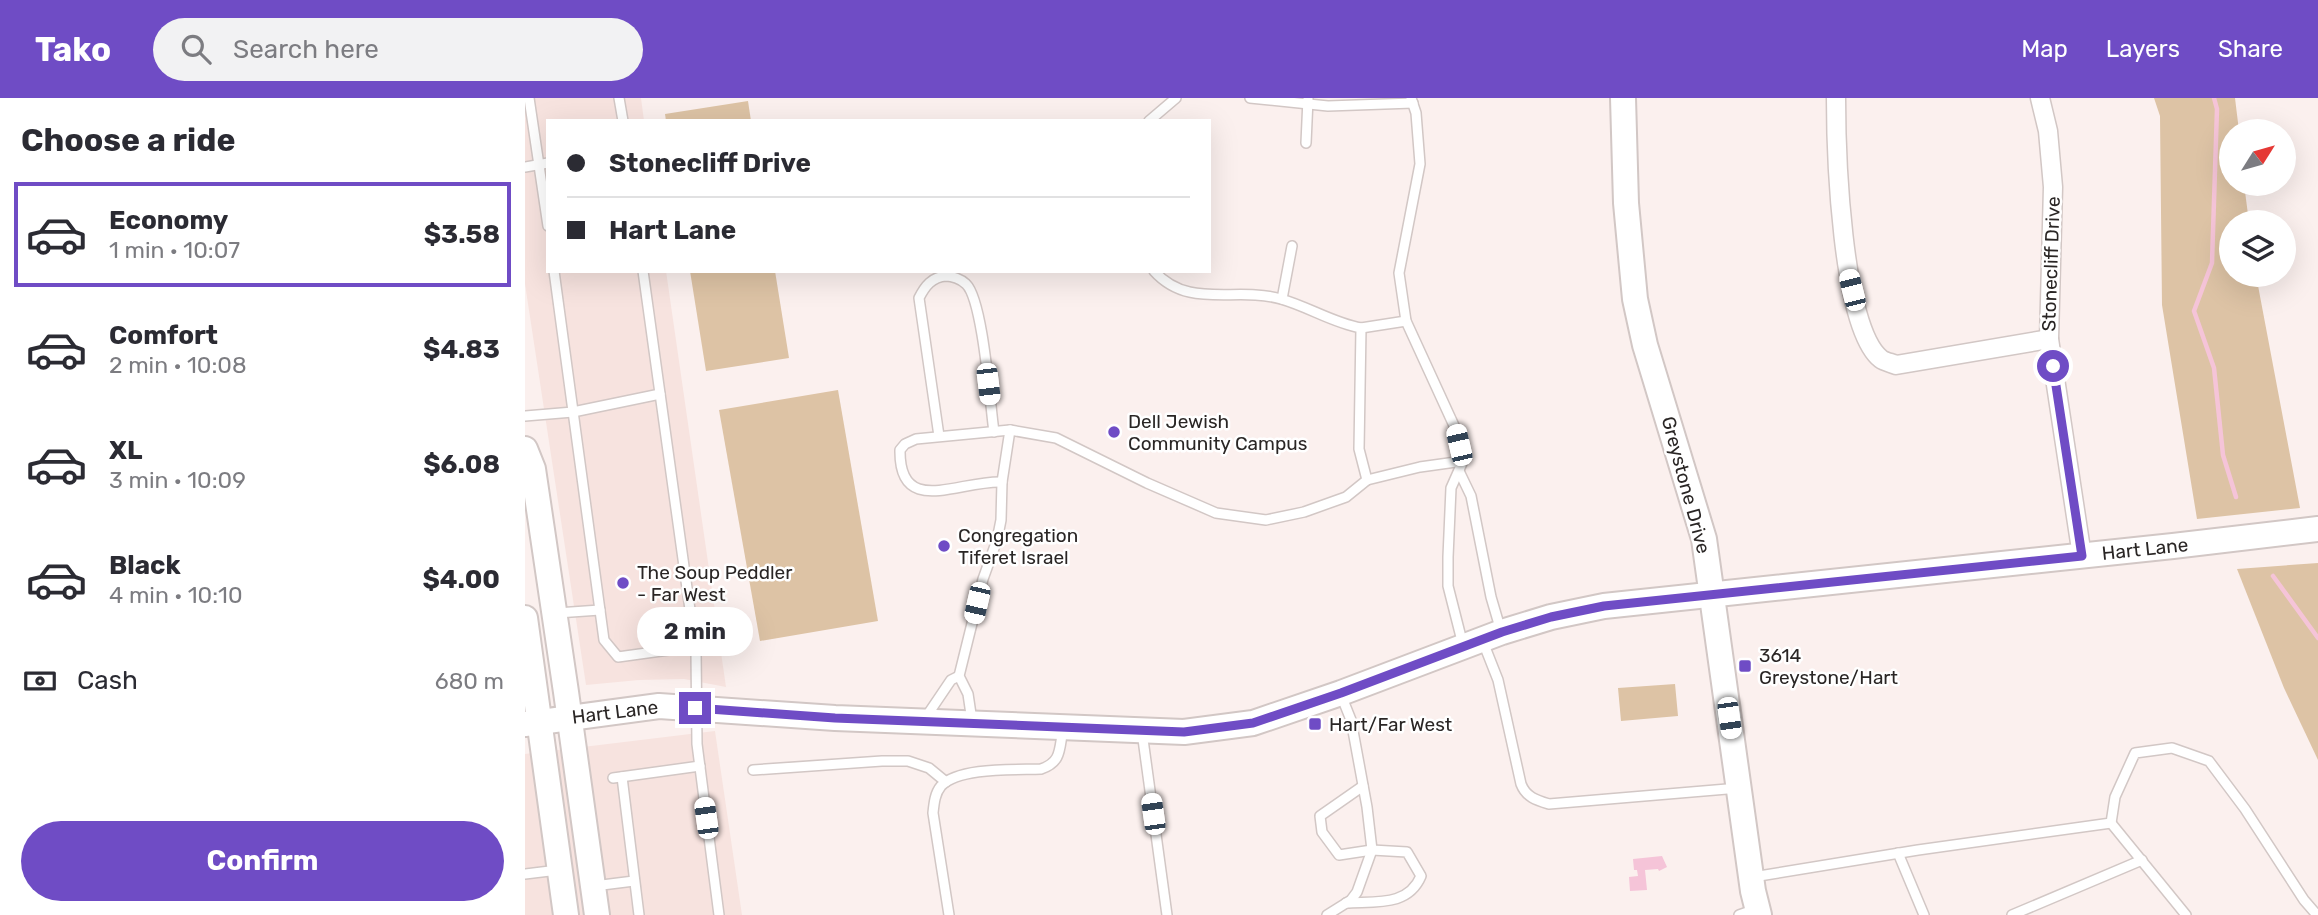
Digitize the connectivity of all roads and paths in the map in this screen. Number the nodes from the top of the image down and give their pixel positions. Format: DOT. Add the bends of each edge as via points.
graph roads {
  1 [pos="529,98"];
  2 [pos="619,98"];
  3 [pos="1176,98"];
  4 [pos="1249,98"];
  5 [pos="1623,98"];
  6 [pos="1836,98"];
  7 [pos="2040,98"];
  8 [pos="1307,101"];
  9 [pos="1412,101"];
  10 [pos="622,119"];
  11 [pos="1151,119"];
  12 [pos="1306,143"];
  13 [pos="543,164"];
  14 [pos="525,167"];
  15 [pos="546,201"];
  16 [pos="1291,246"];
  17 [pos="554,273"];
  18 [pos="643,273"];
  19 [pos="1156,273"];
  20 [pos="1282,299"];
  21 [pos="1406,321"];
  22 [pos="1361,328"];
  23 [pos="2049,340"];
  24 [pos="660,394"];
  25 [pos="573,412"];
  26 [pos="525,416"];
  27 [pos="1010,430"];
  28 [pos="994,432"];
  29 [pos="939,436"];
  30 [pos="525,450"];
  31 [pos="1463,460"];
  32 [pos="1459,471"];
  33 [pos="1367,480"];
  34 [pos="1002,482"];
  35 [pos="2318,529"];
  36 [pos="2082,556"];
  37 [pos="1711,596"];
  38 [pos="600,610"];
  39 [pos="555,613"];
  40 [pos="525,618"];
  41 [pos="687,637"];
  42 [pos="1482,640"];
  43 [pos="959,676"];
  44 [pos="1341,693"];
  45 [pos="695,708"];
  46 [pos="570,718"];
  47 [pos="923,721"];
  48 [pos="532,723"];
  49 [pos="972,723"];
  50 [pos="1063,727"];
  51 [pos="1142,731"];
  52 [pos="699,766"];
  53 [pos="753,770"];
  54 [pos="946,782"];
  55 [pos="1363,786"];
  56 [pos="1738,788"];
  57 [pos="2111,823"];
  58 [pos="1372,850"];
  59 [pos="1898,853"];
  60 [pos="2142,860"];
  61 [pos="560,870"];
  62 [pos="525,874"];
  63 [pos="1751,878"];
  64 [pos="634,881"];
  65 [pos="593,886"];
  66 [pos="1346,903"];
  67 [pos="1752,913"];
  68 [pos="566,915"];
  69 [pos="597,915"];
  70 [pos="639,915"];
  71 [pos="719,915"];
  72 [pos="949,915"];
  73 [pos="1167,915"];
  74 [pos="1327,915"];
  75 [pos="1924,915"];
  76 [pos="2012,915"];
  77 [pos="2186,915"];
  78 [pos="2317,915"];
  1 -- 13 [label="lane"];
  2 -- 10 [label="lane"];
  3 -- 11 [label="lane"];
  4 -- 8 [label="lane"];
  5 -- 37 [label="street, Greystone Drive" via="1635,299 1704,539"];
  6 -- 23 [label="street" via="1846,264 1868,342 1881,360 1896,365"];
  7 -- 23 [label="street, Stonecliff Drive" via="2053,187"];
  8 -- 9 [label="lane" via="1370,106"];
  8 -- 12 [label="lane"];
  9 -- 21 [label="lane" via="1420,164 1399,273"];
  13 -- 14 [label="lane"];
  13 -- 15 [label="lane"];
  16 -- 20 [label="lane"];
  17 -- 25 [label="lane"];
  18 -- 24 [label="lane"];
  19 -- 20 [label="lane" via="1175,288 1198,296 1247,294"];
  20 -- 22 [label="lane"];
  21 -- 22 [label="lane"];
  21 -- 31 [label="lane" via="1455,430"];
  22 -- 33 [label="lane" via="1359,449"];
  23 -- 36 [label="street, Stonecliff Drive"];
  24 -- 25 [label="lane"];
  24 -- 41 [label="lane" via="692,624"];
  25 -- 26 [label="lane"];
  25 -- 38 [label="lane"];
  27 -- 28 [label="lane"];
  27 -- 33 [label="lane" via="1056,438 1216,513 1266,520 1304,512 1346,497"];
  27 -- 34 [label="lane"];
  28 -- 29 [label="lane"];
  28 -- 29 [label="lane" via="978,312 967,284 951,276 937,277 919,298"];
  29 -- 34 [label="lane" via="916,439 900,450 901,471 909,486 924,492"];
  30 -- 39 [label="street" via="533,469"];
  31 -- 32 [label="lane"];
  31 -- 33 [label="lane"];
  32 -- 42 [label="lane" via="1471,496 1491,597"];
  32 -- 42 [label="lane" via="1451,488 1448,586"];
  34 -- 43 [label="lane" via="997,540"];
  35 -- 36 [label="street, Hart Lane"];
  36 -- 37 [label="street, Hart Lane"];
  37 -- 42 [label="street, Hart Lane" via="1604,606 1551,617"];
  37 -- 56 [label="street, Greystone Drive"];
  38 -- 39 [label="lane"];
  38 -- 41 [label="lane" via="604,640 618,657 683,648"];
  39 -- 46 [label="street"];
  40 -- 48 [label="street"];
  41 -- 45 [label="lane" via="696,652"];
  42 -- 44 [label="street, Hart Lane"];
  42 -- 56 [label="lane" via="1498,680 1523,790 1537,800 1549,804"];
  43 -- 47 [label="lane" via="951,680"];
  43 -- 49 [label="lane" via="968,694"];
  44 -- 51 [label="street, Hart Lane" via="1253,723 1184,732"];
  44 -- 55 [label="lane" via="1351,720"];
  45 -- 46 [label="street, Hart Lane" via="659,706"];
  45 -- 47 [label="street, Hart Lane"];
  45 -- 52 [label="lane"];
  46 -- 48 [label="street, Hart Lane"];
  46 -- 65 [label="street"];
  47 -- 49 [label="street, Hart Lane"];
  48 -- 61 [label="street"];
  49 -- 50 [label="street, Hart Lane"];
  50 -- 51 [label="street, Hart Lane"];
  50 -- 54 [label="lane" via="1056,762 1041,769 960,775"];
  51 -- 73 [label="lane"];
  52 -- 64 [label="lane" via="618,777"];
  52 -- 71 [label="lane"];
  53 -- 54 [label="lane" via="908,761 929,768"];
  54 -- 72 [label="lane" via="935,797 933,813"];
  55 -- 58 [label="lane"];
  55 -- 58 [label="lane" via="1320,816 1322,832 1339,855"];
  56 -- 63 [label="street, Greystone Drive"];
  57 -- 59 [label="lane"];
  57 -- 60 [label="lane"];
  57 -- 78 [label="lane" via="2115,797 2135,753 2172,748 2209,761"];
  58 -- 66 [label="lane" via="1357,892"];
  58 -- 66 [label="lane" via="1407,852 1421,876 1415,890 1397,900"];
  59 -- 63 [label="lane"];
  59 -- 75 [label="lane"];
  60 -- 76 [label="lane"];
  60 -- 77 [label="lane"];
  61 -- 62 [label="lane"];
  61 -- 68 [label="street"];
  63 -- 67 [label="street, Greystone Drive"];
  64 -- 65 [label="lane"];
  64 -- 70 [label="lane"];
  65 -- 69 [label="street"];
  66 -- 74 [label="lane"];
}
